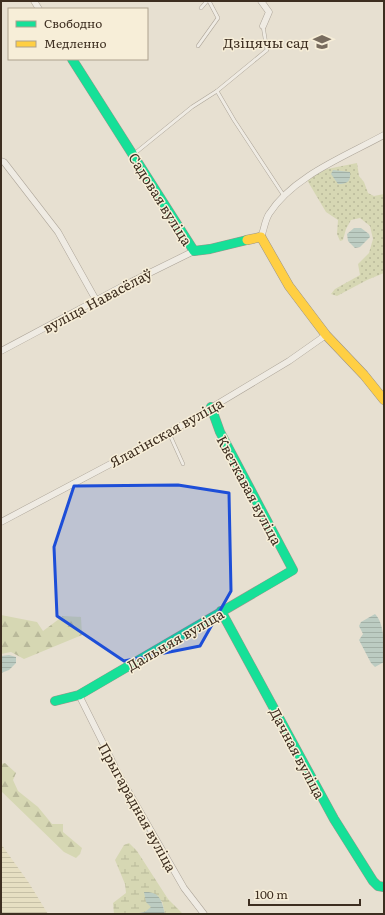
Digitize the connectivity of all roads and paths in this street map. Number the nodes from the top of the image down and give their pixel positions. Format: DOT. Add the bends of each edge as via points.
graph roads {
  1 [pos="208,1"];
  2 [pos="261,1"];
  3 [pos="201,8"];
  4 [pos="263,26"];
  5 [pos="198,46"];
  6 [pos="73,60"];
  7 [pos="217,90"];
  8 [pos="384,135"];
  9 [pos="133,155"];
  10 [pos="1,161"];
  11 [pos="284,196"];
  12 [pos="261,237"];
  13 [pos="194,251"];
  14 [pos="96,300"];
  15 [pos="326,335"];
  16 [pos="1,351"];
  17 [pos="384,400"];
  18 [pos="211,407"];
  19 [pos="169,433"];
  20 [pos="183,464"];
  21 [pos="1,522"];
  22 [pos="293,570"];
  23 [pos="222,611"];
  24 [pos="78,695"];
  25 [pos="55,701"];
  26 [pos="384,887"];
  27 [pos="204,914"];
  1 -- 3 [label="lane"];
  1 -- 5 [label="lane" via="218,18"];
  2 -- 4 [label="street" via="269,12"];
  4 -- 7 [label="lane" via="267,50"];
  6 -- 9 [label="street, Садовая вуліца"];
  7 -- 9 [label="lane"];
  7 -- 11 [label="lane"];
  8 -- 11 [label="street" via="311,174"];
  9 -- 13 [label="street, Садовая вуліца"];
  10 -- 14 [label="street" via="58,232"];
  11 -- 12 [label="street" via="268,215"];
  12 -- 13 [label="street, Садовая вуліца"];
  12 -- 15 [label="street" via="289,286"];
  13 -- 14 [label="street, вуліца Навасёлаў"];
  14 -- 16 [label="street, вуліца Навасёлаў"];
  15 -- 17 [label="street"];
  15 -- 18 [label="street, Ялагінская вуліца"];
  18 -- 19 [label="street, Ялагінская вуліца"];
  18 -- 22 [label="street, Кветкавая вуліца" via="220,432"];
  19 -- 20 [label="lane"];
  19 -- 21 [label="street, Ялагінская вуліца"];
  22 -- 23 [label="street, Дальняя вуліца"];
  23 -- 24 [label="street, Дальняя вуліца"];
  23 -- 26 [label="street, Дачная вуліца" via="334,819 373,881"];
  24 -- 25 [label="street, Дальняя вуліца"];
  24 -- 27 [label="street, Прыгарадная вуліца" via="119,775 180,881"];
}
